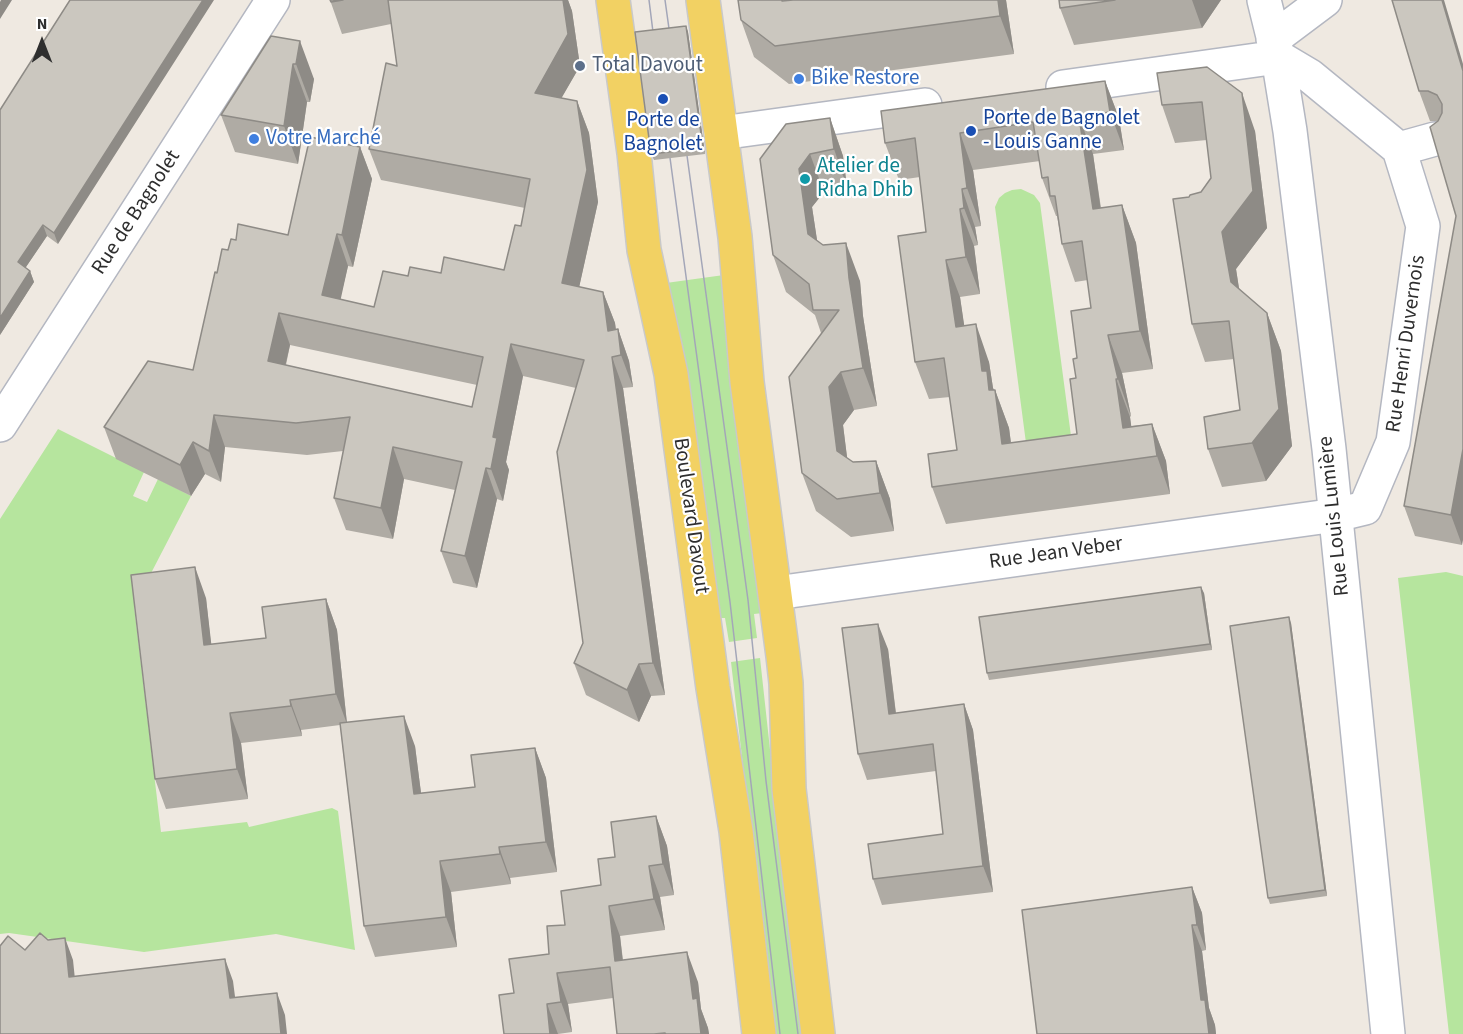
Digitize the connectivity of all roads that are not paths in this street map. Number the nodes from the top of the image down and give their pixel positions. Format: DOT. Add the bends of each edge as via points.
graph roads {
  1 [pos="273,0"];
  2 [pos="613,0"];
  3 [pos="703,0"];
  4 [pos="1264,0"];
  5 [pos="1325,0"];
  6 [pos="1275,48"];
  7 [pos="1037,90"];
  8 [pos="954,102"];
  9 [pos="721,134"];
  10 [pos="1435,139"];
  11 [pos="1400,149"];
  12 [pos="0,425"];
  13 [pos="1336,515"];
  14 [pos="776,593"];
  15 [pos="759,1034"];
  16 [pos="818,1034"];
  17 [pos="1388,1034"];
  1 -- 12 [label="street, Rue de Bagnolet"];
  2 -- 15 [label="main road, Boulevard Davout" via="644,250 671,374 736,831"];
  3 -- 9 [label="main road"];
  4 -- 6 [label="street, Rue Louis Lumière"];
  5 -- 6 [label="street"];
  6 -- 7 [label="street"];
  6 -- 11 [label="street"];
  6 -- 13 [label="street, Rue Louis Lumière" via="1291,143"];
  8 -- 9 [label="street"];
  9 -- 14 [label="main road" via="747,382"];
  10 -- 11 [label="street"];
  11 -- 13 [label="street, Rue Henri Duvernois" via="1424,226 1393,442 1365,508"];
  13 -- 14 [label="street, Rue Jean Veber"];
  13 -- 17 [label="street, Rue Louis Lumière"];
  14 -- 16 [label="main road" via="786,683 789,789"];
}
